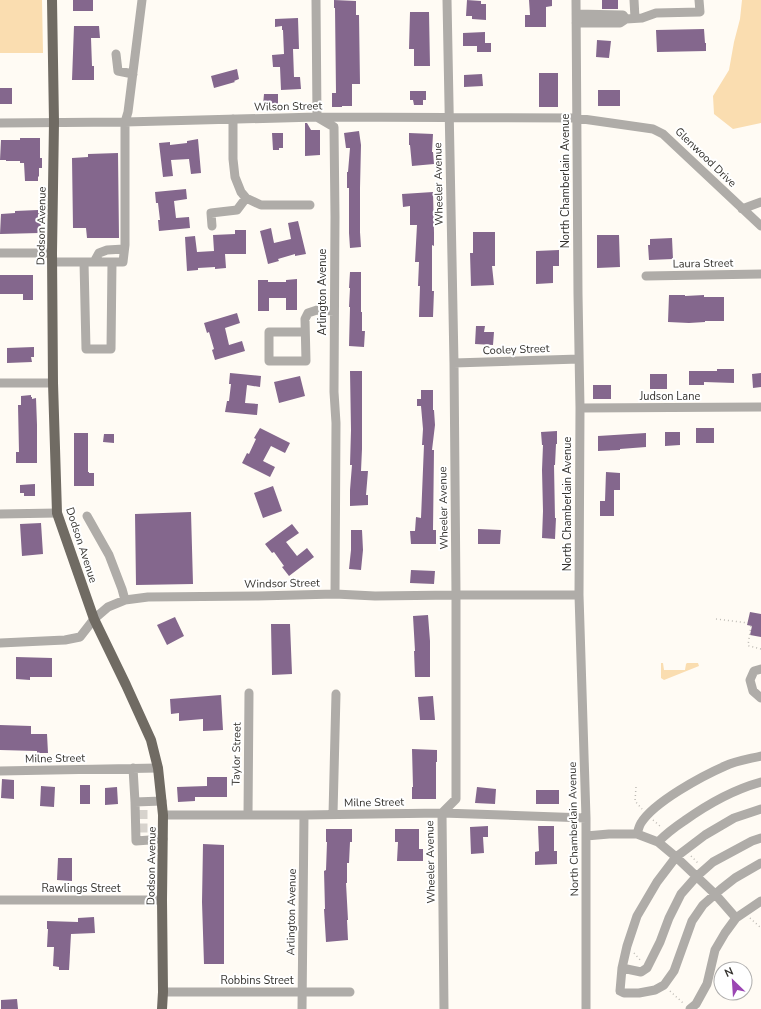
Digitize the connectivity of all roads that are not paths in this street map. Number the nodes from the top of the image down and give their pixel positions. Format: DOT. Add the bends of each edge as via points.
graph roads {
  1 [pos="52,0"];
  2 [pos="142,0"];
  3 [pos="316,0"];
  4 [pos="447,0"];
  5 [pos="576,0"];
  6 [pos="634,0"];
  7 [pos="699,0"];
  8 [pos="631,18"];
  9 [pos="576,19"];
  10 [pos="116,54"];
  11 [pos="133,74"];
  12 [pos="317,117"];
  13 [pos="449,118"];
  14 [pos="576,118"];
  15 [pos="233,119"];
  16 [pos="54,122"];
  17 [pos="126,122"];
  18 [pos="0,123"];
  19 [pos="246,198"];
  20 [pos="761,202"];
  21 [pos="310,205"];
  22 [pos="742,209"];
  23 [pos="212,226"];
  24 [pos="761,226"];
  25 [pos="124,249"];
  26 [pos="0,253"];
  27 [pos="52,258"];
  28 [pos="84,262"];
  29 [pos="94,262"];
  30 [pos="112,262"];
  31 [pos="761,274"];
  32 [pos="646,276"];
  33 [pos="334,311"];
  34 [pos="305,332"];
  35 [pos="579,358"];
  36 [pos="454,364"];
  37 [pos="0,383"];
  38 [pos="53,383"];
  39 [pos="761,407"];
  40 [pos="580,408"];
  41 [pos="57,513"];
  42 [pos="0,514"];
  43 [pos="87,516"];
  44 [pos="335,594"];
  45 [pos="456,595"];
  46 [pos="579,595"];
  47 [pos="125,600"];
  48 [pos="94,619"];
  49 [pos="0,643"];
  50 [pos="761,669"];
  51 [pos="249,693"];
  52 [pos="336,694"];
  53 [pos="761,698"];
  54 [pos="761,756"];
  55 [pos="133,768"];
  56 [pos="158,768"];
  57 [pos="0,771"];
  58 [pos="761,782"];
  59 [pos="162,801"];
  60 [pos="140,805"];
  61 [pos="761,809"];
  62 [pos="442,812"];
  63 [pos="333,814"];
  64 [pos="248,815"];
  65 [pos="304,815"];
  66 [pos="163,816"];
  67 [pos="586,818"];
  68 [pos="637,834"];
  69 [pos="586,836"];
  70 [pos="761,838"];
  71 [pos="163,840"];
  72 [pos="658,842"];
  73 [pos="676,857"];
  74 [pos="761,864"];
  75 [pos="696,877"];
  76 [pos="715,894"];
  77 [pos="0,900"];
  78 [pos="162,900"];
  79 [pos="761,901"];
  80 [pos="736,918"];
  81 [pos="622,968"];
  82 [pos="163,992"];
  83 [pos="350,992"];
  84 [pos="302,993"];
  85 [pos="696,1007"];
  86 [pos="162,1009"];
  87 [pos="302,1009"];
  88 [pos="444,1009"];
  89 [pos="586,1009"];
  1 -- 16 [label="main road, Dodson Avenue"];
  2 -- 11 [label="street"];
  3 -- 12 [label="street"];
  4 -- 13 [label="street, Wheeler Avenue"];
  5 -- 9 [label="street, North Chamberlain Avenue"];
  6 -- 8 [label="street"];
  7 -- 8 [label="street" via="700,12 656,13 642,18"];
  8 -- 9 [label="street" via="620,23"];
  9 -- 14 [label="street, North Chamberlain Avenue"];
  10 -- 11 [label="street" via="118,71"];
  11 -- 17 [label="street"];
  12 -- 13 [label="street, Wilson Street"];
  12 -- 15 [label="street, Wilson Street"];
  12 -- 33 [label="street, Arlington Avenue" via="334,127"];
  13 -- 14 [label="street, Wilson Street"];
  13 -- 36 [label="street, Wheeler Avenue"];
  14 -- 22 [label="street, Glenwood Drive" via="654,129 663,134"];
  14 -- 35 [label="street, North Chamberlain Avenue"];
  15 -- 17 [label="street, Wilson Street"];
  15 -- 19 [label="street" via="235,177"];
  16 -- 17 [label="street, Wilson Street"];
  16 -- 18 [label="street, Wilson Street"];
  16 -- 27 [label="main road, Dodson Avenue"];
  17 -- 25 [label="street"];
  19 -- 21 [label="street" via="261,205"];
  19 -- 23 [label="street" via="237,210 210,213"];
  20 -- 22 [label="street"];
  22 -- 24 [label="street, Glenwood Drive"];
  25 -- 29 [label="street" via="99,253"];
  25 -- 30 [label="street" via="123,262"];
  26 -- 27 [label="street"];
  27 -- 28 [label="street"];
  27 -- 38 [label="main road, Dodson Avenue"];
  28 -- 29 [label="street"];
  28 -- 30 [label="street" via="86,349 111,349"];
  29 -- 30 [label="street"];
  31 -- 32 [label="street, Laura Street"];
  33 -- 34 [label="street" via="317,310 308,313 305,319"];
  33 -- 44 [label="street, Arlington Avenue"];
  34 -- 34 [label="street" via="306,361 270,361 269,332"];
  35 -- 36 [label="street, Cooley Street"];
  35 -- 40 [label="street, North Chamberlain Avenue"];
  36 -- 45 [label="street, Wheeler Avenue"];
  37 -- 38 [label="street"];
  38 -- 41 [label="main road, Dodson Avenue"];
  39 -- 40 [label="street, Judson Lane"];
  40 -- 46 [label="street, North Chamberlain Avenue"];
  41 -- 42 [label="street"];
  41 -- 48 [label="main road, Dodson Avenue"];
  43 -- 47 [label="street" via="109,555"];
  44 -- 45 [label="street, Windsor Street"];
  44 -- 47 [label="street, Windsor Street" via="148,597"];
  45 -- 46 [label="street, Windsor Street"];
  45 -- 62 [label="street, Wheeler Avenue" via="456,799"];
  46 -- 67 [label="street, North Chamberlain Avenue"];
  47 -- 48 [label="street, Windsor Street" via="108,607"];
  48 -- 49 [label="street, Windsor Street" via="80,637"];
  48 -- 56 [label="main road, Dodson Avenue" via="151,740"];
  50 -- 53 [label="street" via="754,671 750,680 753,691"];
  51 -- 64 [label="street, Taylor Street"];
  52 -- 63 [label="street"];
  54 -- 68 [label="street" via="726,766 690,784 659,804 641,823"];
  55 -- 56 [label="street, Milne Street"];
  55 -- 57 [label="street, Milne Street"];
  55 -- 60 [label="street"];
  56 -- 59 [label="main road, Dodson Avenue"];
  58 -- 72 [label="street" via="737,790 703,807"];
  59 -- 60 [label="street"];
  59 -- 66 [label="main road, Dodson Avenue"];
  60 -- 71 [label="street" via="136,841 143,837"];
  61 -- 73 [label="street" via="734,818 705,835"];
  62 -- 63 [label="street, Milne Street"];
  62 -- 67 [label="street, Milne Street"];
  62 -- 88 [label="street, Wheeler Avenue"];
  63 -- 65 [label="street, Milne Street"];
  64 -- 65 [label="street, Milne Street"];
  64 -- 66 [label="street, Milne Street"];
  65 -- 84 [label="street, Arlington Avenue"];
  66 -- 71 [label="main road, Dodson Avenue"];
  67 -- 69 [label="street, North Chamberlain Avenue"];
  68 -- 69 [label="street"];
  68 -- 72 [label="street"];
  69 -- 89 [label="street, North Chamberlain Avenue"];
  70 -- 75 [label="street" via="713,862"];
  71 -- 78 [label="main road, Dodson Avenue"];
  72 -- 73 [label="street"];
  73 -- 75 [label="street"];
  73 -- 81 [label="street" via="657,882 637,916"];
  74 -- 76 [label="street" via="734,878"];
  75 -- 76 [label="street"];
  75 -- 81 [label="street" via="681,894 647,968 641,972"];
  76 -- 80 [label="street"];
  76 -- 81 [label="street" via="703,905 692,921 674,971 664,985 655,990 624,994 620,991"];
  77 -- 78 [label="street, Rawlings Street"];
  78 -- 82 [label="main road, Dodson Avenue"];
  79 -- 80 [label="street"];
  80 -- 85 [label="street" via="715,950 707,984"];
  82 -- 84 [label="street, Robbins Street"];
  82 -- 86 [label="main road, Dodson Avenue"];
  83 -- 84 [label="street, Robbins Street"];
  84 -- 87 [label="street, Arlington Avenue"];
}
